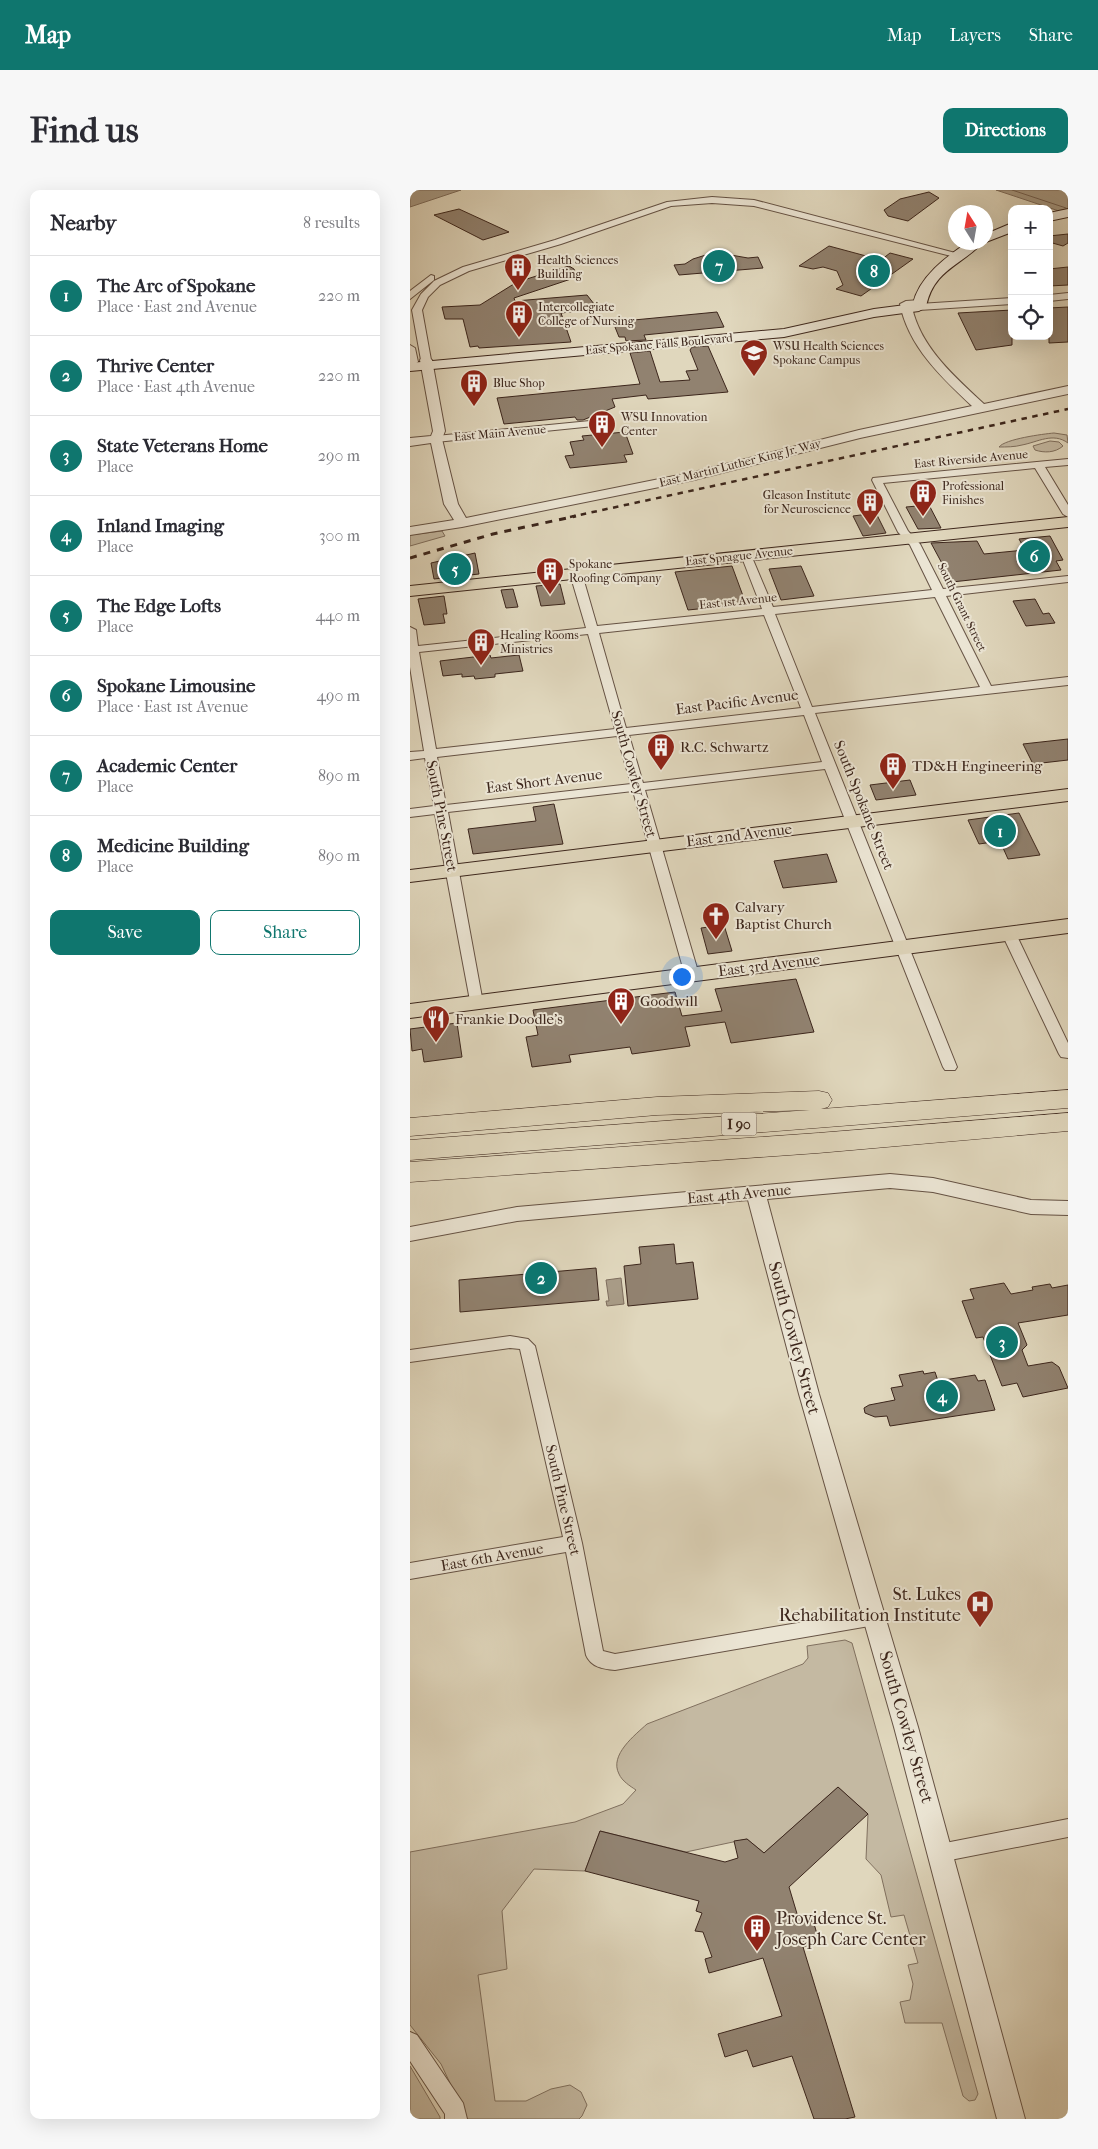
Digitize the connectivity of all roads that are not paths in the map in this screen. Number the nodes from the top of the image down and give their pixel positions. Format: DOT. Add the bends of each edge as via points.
graph roads {
  1 [pos="1068,207"];
  2 [pos="1053,210"];
  3 [pos="1068,214"];
  4 [pos="1053,216"];
  5 [pos="1008,221"];
  6 [pos="993,227"];
  7 [pos="1008,229"];
  8 [pos="993,235"];
  9 [pos="948,247"];
  10 [pos="955,250"];
  11 [pos="955,250"];
  12 [pos="502,256"];
  13 [pos="442,271"];
  14 [pos="452,275"];
  15 [pos="914,281"];
  16 [pos="1053,294"];
  17 [pos="1068,295"];
  18 [pos="410,296"];
  19 [pos="1008,296"];
  20 [pos="1053,297"];
  21 [pos="410,300"];
  22 [pos="421,300"];
  23 [pos="1008,301"];
  24 [pos="912,303"];
  25 [pos="416,362"];
  26 [pos="1068,384"];
  27 [pos="1068,390"];
  28 [pos="985,403"];
  29 [pos="590,424"];
  30 [pos="436,439"];
  31 [pos="410,442"];
  32 [pos="1068,462"];
  33 [pos="1038,465"];
  34 [pos="877,480"];
  35 [pos="1068,514"];
  36 [pos="459,519"];
  37 [pos="410,522"];
  38 [pos="1068,522"];
  39 [pos="410,531"];
  40 [pos="909,538"];
  41 [pos="746,555"];
  42 [pos="576,574"];
  43 [pos="1068,579"];
  44 [pos="410,591"];
  45 [pos="940,593"];
  46 [pos="768,612"];
  47 [pos="410,630"];
  48 [pos="593,630"];
  49 [pos="412,650"];
  50 [pos="1068,681"];
  51 [pos="987,690"];
  52 [pos="808,710"];
  53 [pos="622,732"];
  54 [pos="430,754"];
  55 [pos="410,756"];
  56 [pos="830,765"];
  57 [pos="638,787"];
  58 [pos="1068,795"];
  59 [pos="441,810"];
  60 [pos="410,813"];
  61 [pos="853,821"];
  62 [pos="655,846"];
  63 [pos="453,870"];
  64 [pos="410,876"];
  65 [pos="1068,926"];
  66 [pos="1009,934"];
  67 [pos="902,948"];
  68 [pos="692,975"];
  69 [pos="476,1003"];
  70 [pos="410,1011"];
  71 [pos="1066,1054"];
  72 [pos="950,1067"];
  73 [pos="1068,1090"];
  74 [pos="1068,1100"];
  75 [pos="1068,1122"];
  76 [pos="410,1126"];
  77 [pos="818,1143"];
  78 [pos="410,1150"];
  79 [pos="410,1172"];
  80 [pos="410,1186"];
  81 [pos="756,1192"];
  82 [pos="1068,1208"];
  83 [pos="410,1234"];
  84 [pos="410,1356"];
  85 [pos="573,1543"];
  86 [pos="410,1570"];
  87 [pos="875,1618"];
  88 [pos="1068,1828"];
  89 [pos="940,1853"];
  90 [pos="410,2042"];
  91 [pos="456,2119"];
  92 [pos="1011,2119"];
  1 -- 2 [label="main road"];
  3 -- 4 [label="main road"];
  5 -- 6 [label="main road"];
  7 -- 8 [label="main road"];
  9 -- 12 [label="street" via="787,208 737,201 691,201 651,209"];
  10 -- 15 [label="main road"];
  11 -- 24 [label="main road"];
  12 -- 13 [label="street" via="467,262"];
  12 -- 14 [label="street"];
  13 -- 14 [label="street"];
  13 -- 18 [label="street"];
  14 -- 22 [label="street" via="432,287"];
  16 -- 17 [label="street"];
  17 -- 20 [label="street"];
  19 -- 24 [label="street"];
  21 -- 22 [label="street"];
  22 -- 25 [label="street" via="416,314"];
  23 -- 24 [label="street"];
  24 -- 25 [label="main road, East Spokane Falls Boulevard" via="797,331"];
  24 -- 28 [label="street" via="913,328 939,366 950,380"];
  25 -- 30 [label="street" via="428,432"];
  26 -- 28 [label="street, East Martin Luther King Jr. Way"];
  27 -- 28 [label="street, East Martin Luther King Jr. Way"];
  28 -- 36 [label="street, East Martin Luther King Jr. Way" via="694,476"];
  29 -- 30 [label="street, East Main Avenue"];
  30 -- 31 [label="street, East Main Avenue"];
  30 -- 36 [label="street" via="451,504"];
  32 -- 33 [label="street, East Riverside Avenue"];
  33 -- 34 [label="street, East Riverside Avenue"];
  33 -- 35 [label="street"];
  34 -- 40 [label="street, South Grant Street"];
  36 -- 37 [label="street, East Martin Luther King Jr. Way"];
  36 -- 39 [label="street, East Martin Luther King Jr. Way"];
  38 -- 40 [label="main road, East Sprague Avenue"];
  40 -- 41 [label="main road, East Sprague Avenue"];
  40 -- 45 [label="street, South Grant Street"];
  41 -- 42 [label="main road, East Sprague Avenue"];
  41 -- 46 [label="street, South Spokane Street"];
  42 -- 44 [label="main road, East Sprague Avenue"];
  42 -- 48 [label="street, South Cowley Street"];
  43 -- 45 [label="street, East 1st Avenue"];
  45 -- 46 [label="street, East 1st Avenue"];
  45 -- 51 [label="street, South Grant Street"];
  46 -- 48 [label="street, East 1st Avenue"];
  46 -- 52 [label="street, South Spokane Street"];
  47 -- 49 [label="street, South Pine Street"];
  48 -- 49 [label="street, East 1st Avenue"];
  48 -- 53 [label="street, South Cowley Street"];
  49 -- 54 [label="street, South Pine Street"];
  50 -- 51 [label="street, East Pacific Avenue"];
  51 -- 52 [label="street, East Pacific Avenue"];
  52 -- 53 [label="street, East Pacific Avenue"];
  52 -- 56 [label="street, South Spokane Street"];
  53 -- 54 [label="street, East Pacific Avenue"];
  53 -- 57 [label="street, South Cowley Street"];
  54 -- 55 [label="street, East Pacific Avenue"];
  54 -- 59 [label="street, South Pine Street"];
  56 -- 57 [label="street, East Short Avenue"];
  56 -- 61 [label="street, South Spokane Street"];
  57 -- 59 [label="street, East Short Avenue"];
  57 -- 62 [label="street, South Cowley Street"];
  58 -- 61 [label="main road, East 2nd Avenue"];
  59 -- 60 [label="street, East Short Avenue"];
  59 -- 63 [label="street, South Pine Street"];
  61 -- 62 [label="main road, East 2nd Avenue"];
  61 -- 67 [label="street, South Spokane Street"];
  62 -- 63 [label="main road, East 2nd Avenue"];
  62 -- 68 [label="street, South Cowley Street"];
  63 -- 64 [label="main road, East 2nd Avenue"];
  63 -- 69 [label="street, South Pine Street"];
  65 -- 66 [label="main road, East 3rd Avenue"];
  66 -- 67 [label="main road, East 3rd Avenue"];
  66 -- 71 [label="street"];
  67 -- 68 [label="main road, East 3rd Avenue"];
  67 -- 72 [label="street, South Spokane Street"];
  68 -- 69 [label="main road, East 3rd Avenue"];
  69 -- 70 [label="main road, East 3rd Avenue"];
  73 -- 76 [label="highway" via="657,1106"];
  74 -- 78 [label="highway, I 90"];
  75 -- 77 [label="highway, I 90"];
  77 -- 79 [label="highway, I 90"];
  77 -- 80 [label="highway" via="567,1172"];
  81 -- 82 [label="street, East 4th Avenue" via="890,1181 933,1184 1032,1207"];
  81 -- 83 [label="street, East 4th Avenue" via="517,1214"];
  81 -- 87 [label="street, South Cowley Street" via="806,1382"];
  84 -- 85 [label="street, South Pine Street" via="510,1342 527,1346"];
  85 -- 86 [label="street, East 6th Avenue"];
  85 -- 87 [label="street, South Pine Street" via="595,1655 604,1661 615,1662"];
  87 -- 89 [label="street, South Cowley Street"];
  88 -- 89 [label="street"];
  89 -- 92 [label="street, South Cowley Street"];
  90 -- 91 [label="street"];
}
